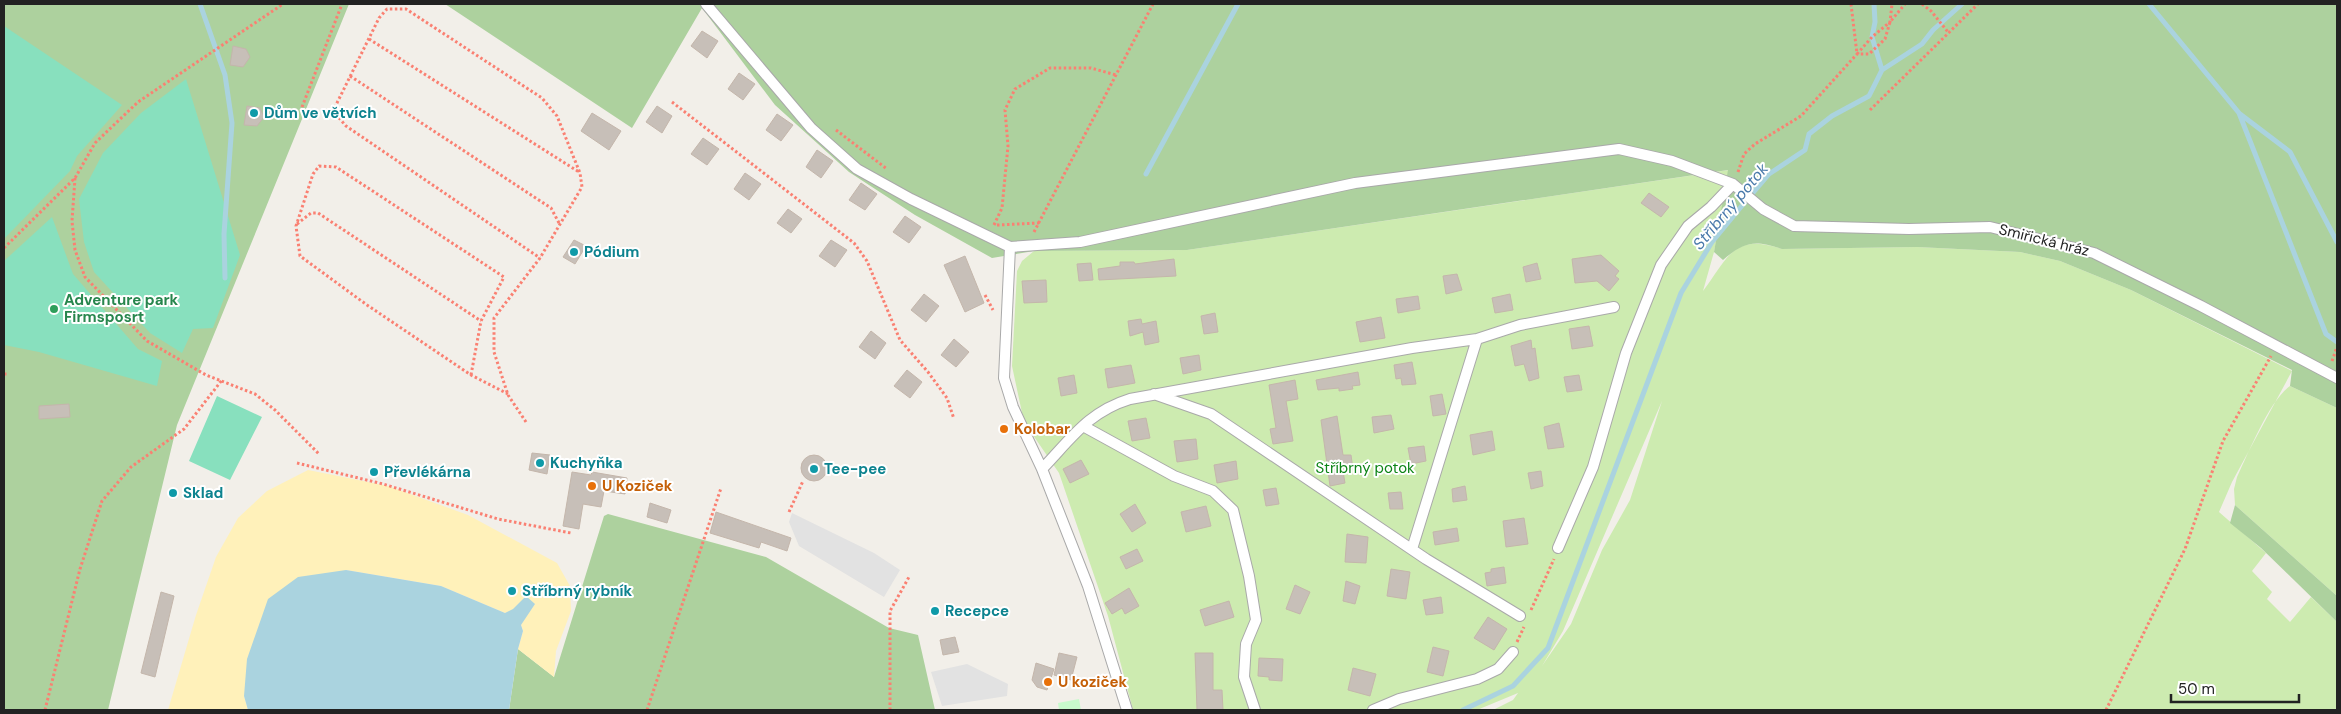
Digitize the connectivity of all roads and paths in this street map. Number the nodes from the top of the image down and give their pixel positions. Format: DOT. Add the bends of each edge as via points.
graph roads {
  1 [pos="283,4"];
  2 [pos="342,4"];
  3 [pos="706,4"];
  4 [pos="1153,4"];
  5 [pos="1851,4"];
  6 [pos="1892,4"];
  7 [pos="1904,4"];
  8 [pos="1922,4"];
  9 [pos="1978,4"];
  10 [pos="1890,22"];
  11 [pos="1948,32"];
  12 [pos="369,39"];
  13 [pos="1857,54"];
  14 [pos="1116,74"];
  15 [pos="350,76"];
  16 [pos="672,102"];
  17 [pos="302,107"];
  18 [pos="1870,110"];
  19 [pos="830,126"];
  20 [pos="892,172"];
  21 [pos="580,173"];
  22 [pos="75,178"];
  23 [pos="1733,184"];
  24 [pos="985,221"];
  25 [pos="1039,223"];
  26 [pos="296,224"];
  27 [pos="559,224"];
  28 [pos="993,225"];
  29 [pos="1028,245"];
  30 [pos="1010,247"];
  31 [pos="4,248"];
  32 [pos="540,258"];
  33 [pos="1614,307"];
  34 [pos="481,321"];
  35 [pos="1477,339"];
  36 [pos="2277,346"];
  37 [pos="471,375"];
  38 [pos="2337,378"];
  39 [pos="222,380"];
  40 [pos="508,394"];
  41 [pos="1153,394"];
  42 [pos="954,420"];
  43 [pos="526,422"];
  44 [pos="1083,426"];
  45 [pos="319,454"];
  46 [pos="297,463"];
  47 [pos="1042,469"];
  48 [pos="803,480"];
  49 [pos="721,488"];
  50 [pos="789,512"];
  51 [pos="571,533"];
  52 [pos="1558,548"];
  53 [pos="1412,550"];
  54 [pos="910,577"];
  55 [pos="1530,613"];
  56 [pos="1523,618"];
  57 [pos="1513,652"];
  58 [pos="45,710"];
  59 [pos="647,710"];
  60 [pos="890,710"];
  61 [pos="1127,710"];
  62 [pos="1255,710"];
  63 [pos="1373,710"];
  64 [pos="2106,710"];
  1 -- 22 [label="path" via="138,102 95,143"];
  2 -- 17 [label="path"];
  3 -- 30 [label="lane" via="811,128 857,169"];
  4 -- 14 [label="path"];
  5 -- 13 [label="path"];
  6 -- 10 [label="path"];
  7 -- 10 [label="path"];
  8 -- 11 [label="path"];
  9 -- 11 [label="path"];
  10 -- 13 [label="path"];
  10 -- 13 [label="path" via="1885,39 1869,54"];
  11 -- 18 [label="path"];
  12 -- 15 [label="path"];
  12 -- 21 [label="path"];
  12 -- 21 [label="path" via="387,10 406,9 542,98 557,116"];
  13 -- 23 [label="path" via="1800,116 1744,154"];
  14 -- 25 [label="path"];
  14 -- 28 [label="path" via="1091,68 1050,68 1015,89 1005,110 1008,146 1002,208"];
  15 -- 27 [label="path" via="551,208"];
  15 -- 32 [label="path" via="333,111 339,120"];
  16 -- 42 [label="path" via="854,243 867,261 900,340 946,398"];
  19 -- 20 [label="path"];
  21 -- 27 [label="path" via="582,187"];
  22 -- 31 [label="path"];
  22 -- 39 [label="path" via="73,231 84,278 147,341"];
  23 -- 29 [label="lane, Smiřická hráz" via="1672,161 1619,149 1355,183 1080,242"];
  23 -- 36 [label="lane, Smiřická hráz" via="1763,209 1794,226 1908,229 1990,226 2094,253"];
  23 -- 52 [label="lane" via="1688,226 1661,265 1626,353 1593,467"];
  24 -- 28 [label="path"];
  25 -- 28 [label="path"];
  25 -- 29 [label="path"];
  26 -- 34 [label="path" via="318,213"];
  26 -- 34 [label="path" via="313,174 319,166 336,167 504,277"];
  26 -- 37 [label="path" via="300,256"];
  27 -- 32 [label="path"];
  29 -- 30 [label="lane, Smiřická hráz"];
  30 -- 47 [label="lane" via="1004,378 1013,407"];
  32 -- 40 [label="path" via="494,318 494,352"];
  33 -- 35 [label="lane" via="1520,325"];
  34 -- 37 [label="path"];
  35 -- 41 [label="lane"];
  35 -- 53 [label="lane"];
  36 -- 38 [label="lane, Smiřická hráz"];
  36 -- 64 [label="path" via="2223,441 2185,548"];
  37 -- 40 [label="path"];
  39 -- 45 [label="path" via="255,394 276,410"];
  39 -- 58 [label="path" via="184,428 131,467 102,501 80,568"];
  40 -- 43 [label="path"];
  41 -- 44 [label="lane" via="1109,406"];
  41 -- 53 [label="lane" via="1211,414"];
  44 -- 47 [label="lane"];
  44 -- 62 [label="lane" via="1174,476 1213,491 1233,510 1256,620 1246,644 1244,676"];
  46 -- 51 [label="path" via="383,484 498,519"];
  47 -- 61 [label="lane" via="1088,586"];
  48 -- 50 [label="path"];
  49 -- 59 [label="path"];
  52 -- 55 [label="path"];
  53 -- 56 [label="lane"];
  54 -- 60 [label="path" via="890,612"];
  56 -- 57 [label="path"];
  57 -- 63 [label="lane" via="1498,669 1477,679"];
}
